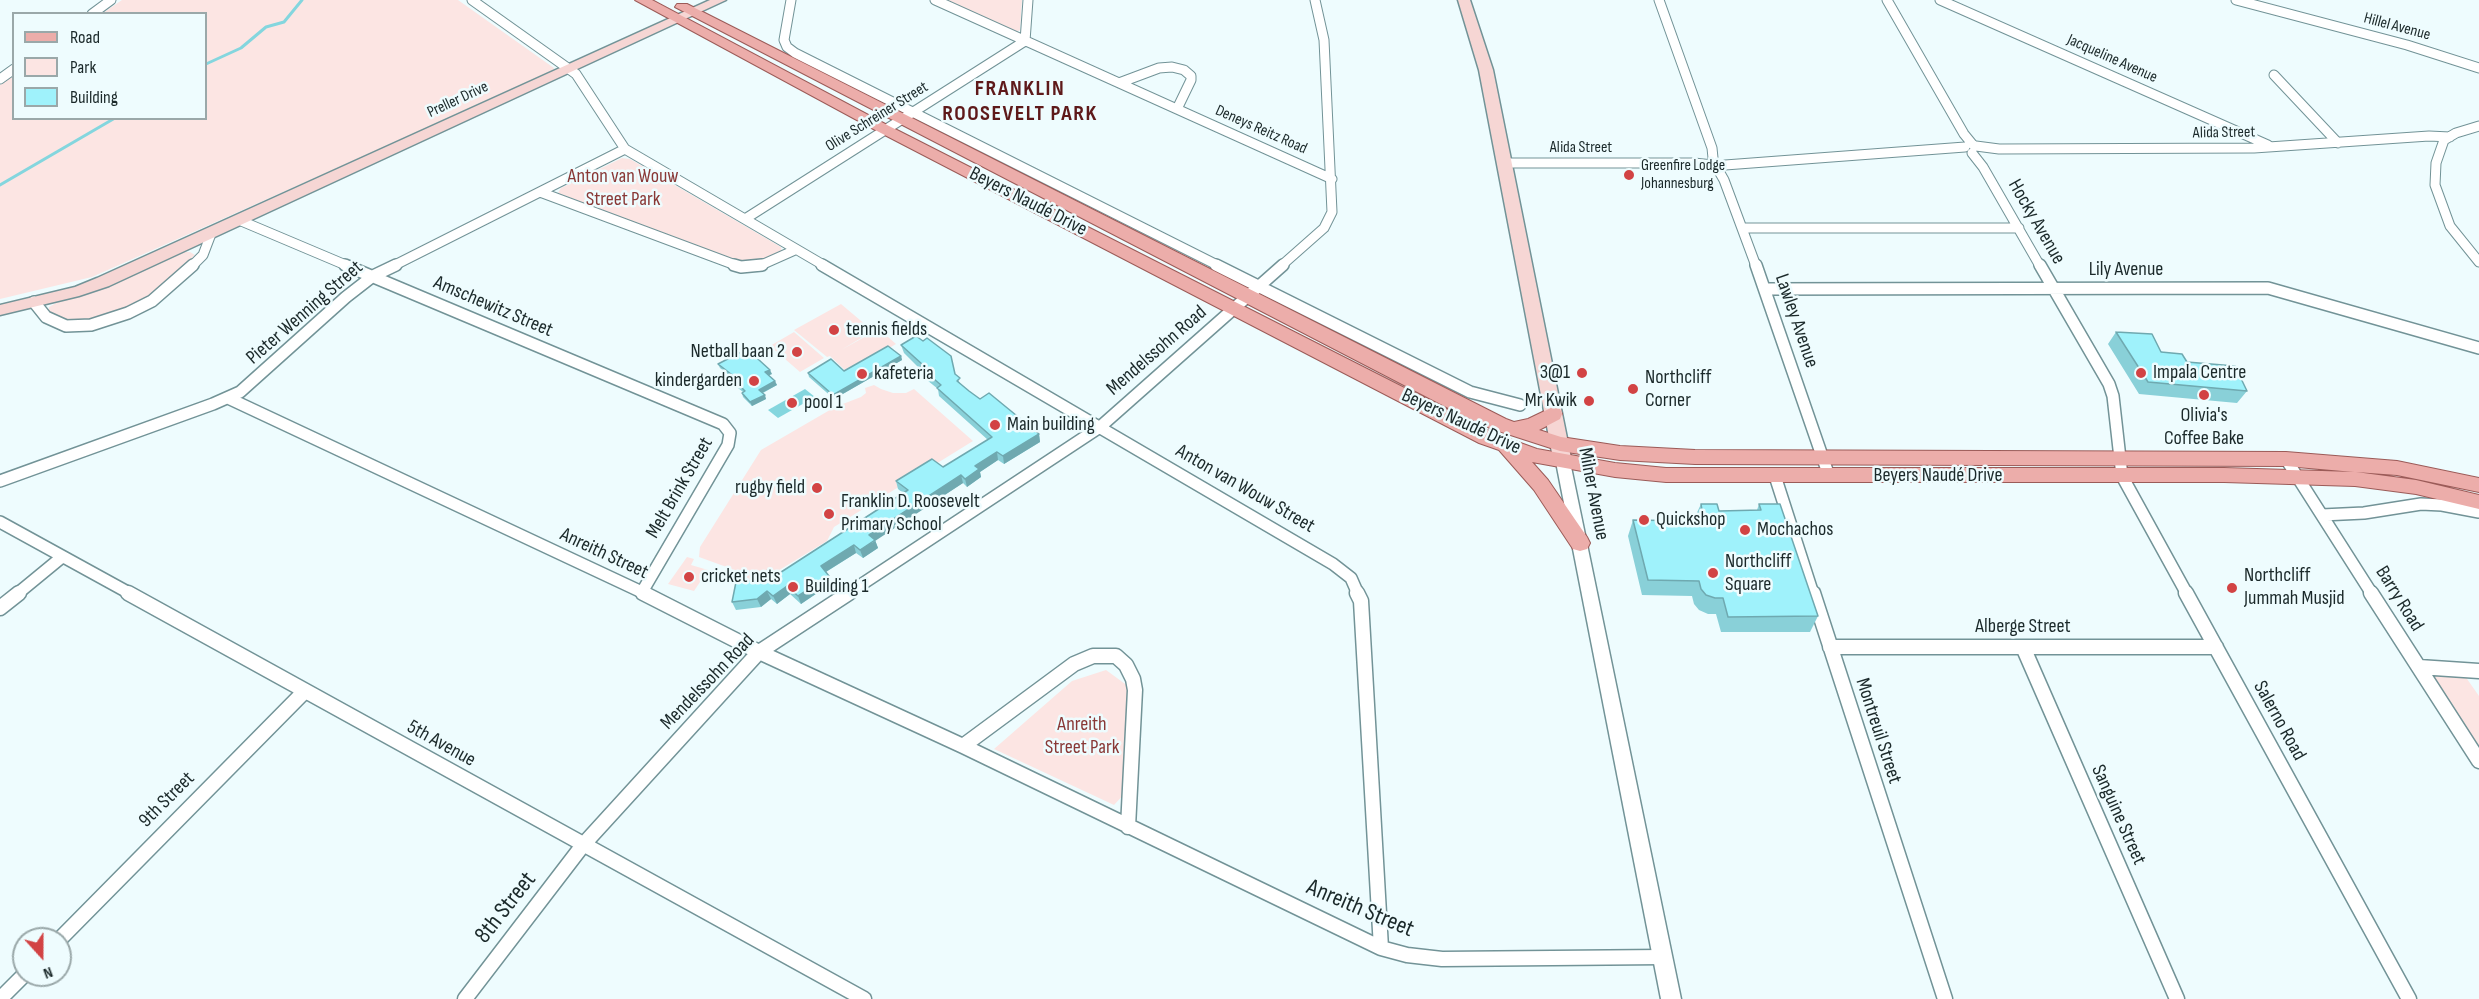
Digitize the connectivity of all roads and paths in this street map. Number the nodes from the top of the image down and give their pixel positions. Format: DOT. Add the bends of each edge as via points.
graph roads {
  1 [pos="111,0"];
  2 [pos="471,0"];
  3 [pos="642,0"];
  4 [pos="669,0"];
  5 [pos="720,0"];
  6 [pos="791,0"];
  7 [pos="935,0"];
  8 [pos="1028,0"];
  9 [pos="1316,0"];
  10 [pos="1464,0"];
  11 [pos="1659,0"];
  12 [pos="1887,0"];
  13 [pos="1940,0"];
  14 [pos="2236,0"];
  15 [pos="95,12"];
  16 [pos="693,13"];
  17 [pos="678,20"];
  18 [pos="1026,41"];
  19 [pos="2479,68"];
  20 [pos="570,69"];
  21 [pos="2274,75"];
  22 [pos="1119,83"];
  23 [pos="1177,109"];
  24 [pos="906,115"];
  25 [pos="2479,126"];
  26 [pos="884,129"];
  27 [pos="2450,137"];
  28 [pos="2338,143"];
  29 [pos="2272,147"];
  30 [pos="625,149"];
  31 [pos="1972,149"];
  32 [pos="1504,163"];
  33 [pos="1718,163"];
  34 [pos="1332,179"];
  35 [pos="540,192"];
  36 [pos="745,219"];
  37 [pos="239,220"];
  38 [pos="1742,228"];
  39 [pos="2019,228"];
  40 [pos="211,234"];
  41 [pos="795,250"];
  42 [pos="2479,262"];
  43 [pos="373,276"];
  44 [pos="2053,288"];
  45 [pos="1765,289"];
  46 [pos="1255,290"];
  47 [pos="34,302"];
  48 [pos="1235,308"];
  49 [pos="0,310"];
  50 [pos="2479,348"];
  51 [pos="228,398"];
  52 [pos="1520,405"];
  53 [pos="1553,414"];
  54 [pos="1100,427"];
  55 [pos="730,433"];
  56 [pos="1510,438"];
  57 [pos="1562,453"];
  58 [pos="2286,459"];
  59 [pos="1826,467"];
  60 [pos="2120,468"];
  61 [pos="1774,476"];
  62 [pos="2298,477"];
  63 [pos="0,481"];
  64 [pos="2479,485"];
  65 [pos="2479,501"];
  66 [pos="2479,512"];
  67 [pos="2322,515"];
  68 [pos="0,522"];
  69 [pos="1580,543"];
  70 [pos="62,557"];
  71 [pos="642,592"];
  72 [pos="0,608"];
  73 [pos="1830,646"];
  74 [pos="2023,647"];
  75 [pos="2216,647"];
  76 [pos="759,652"];
  77 [pos="2419,667"];
  78 [pos="2478,673"];
  79 [pos="305,692"];
  80 [pos="963,747"];
  81 [pos="2479,761"];
  82 [pos="1128,827"];
  83 [pos="583,845"];
  84 [pos="72,927"];
  85 [pos="1381,948"];
  86 [pos="1663,957"];
  87 [pos="12,987"];
  88 [pos="0,999"];
  89 [pos="465,999"];
  90 [pos="864,999"];
  91 [pos="1671,999"];
  92 [pos="1945,999"];
  93 [pos="2177,999"];
  94 [pos="2409,999"];
  1 -- 15 [label="street"];
  2 -- 20 [label="street, Anton van Wouw Street"];
  3 -- 17 [label="main road, Beyers Naudé Drive"];
  4 -- 16 [label="main road, Beyers Naudé Drive"];
  5 -- 16 [label="main road, Preller Drive"];
  6 -- 24 [label="street, Beyers Naudé Drive" via="784,37 789,49"];
  7 -- 18 [label="street, Deneys Reitz Road"];
  8 -- 18 [label="street"];
  9 -- 34 [label="street, Mendelssohn Road" via="1324,40"];
  10 -- 32 [label="main road, Milner Avenue" via="1486,70"];
  11 -- 33 [label="street, Lawley Avenue"];
  12 -- 31 [label="street, Hocky Avenue"];
  13 -- 29 [label="street, Jacqueline Avenue"];
  14 -- 19 [label="street, Hillel Avenue" via="2408,45"];
  16 -- 17 [label="main road, Preller Drive"];
  16 -- 24 [label="main road, Beyers Naudé Drive"];
  17 -- 20 [label="main road, Preller Drive"];
  17 -- 26 [label="main road, Beyers Naudé Drive"];
  18 -- 22 [label="street, Deneys Reitz Road"];
  18 -- 24 [label="street, Olive Schreiner Street"];
  20 -- 30 [label="street, Anton van Wouw Street" via="580,78"];
  20 -- 37 [label="main road, Preller Drive"];
  21 -- 28 [label="street"];
  22 -- 23 [label="street, Deneys Reitz Road"];
  22 -- 23 [label="street" via="1160,68 1184,70 1191,80"];
  23 -- 34 [label="street, Deneys Reitz Road"];
  24 -- 26 [label="street, Olive Schreiner Street"];
  24 -- 46 [label="main road, Beyers Naudé Drive"];
  25 -- 27 [label="street"];
  26 -- 36 [label="street, Olive Schreiner Street"];
  26 -- 48 [label="main road, Beyers Naudé Drive"];
  27 -- 28 [label="street, Alida Street"];
  27 -- 42 [label="street" via="2442,145 2436,163 2437,194 2451,226"];
  28 -- 29 [label="street, Alida Street"];
  29 -- 31 [label="street, Alida Street"];
  30 -- 35 [label="street, Pieter Wenning Street"];
  30 -- 36 [label="street, Anton van Wouw Street"];
  31 -- 33 [label="street, Alida Street"];
  31 -- 39 [label="street, Hocky Avenue"];
  32 -- 33 [label="street, Alida Street"];
  32 -- 53 [label="main road, Milner Avenue"];
  33 -- 38 [label="street, Lawley Avenue"];
  34 -- 46 [label="street, Mendelssohn Road" via="1332,212 1324,228"];
  35 -- 41 [label="street" via="741,267 759,266"];
  35 -- 43 [label="street, Pieter Wenning Street"];
  36 -- 41 [label="street, Anton van Wouw Street"];
  37 -- 40 [label="main road, Preller Drive"];
  37 -- 43 [label="street, Amschewitz Street"];
  38 -- 39 [label="street"];
  38 -- 45 [label="street, Lawley Avenue"];
  39 -- 44 [label="street, Hocky Avenue"];
  40 -- 47 [label="main road, Preller Drive" via="91,287"];
  40 -- 47 [label="street" via="203,255 190,268 152,301 128,313 91,325 66,326 46,317"];
  41 -- 54 [label="street, Anton van Wouw Street"];
  43 -- 51 [label="street, Pieter Wenning Street" via="250,385"];
  43 -- 55 [label="street, Amschewitz Street" via="716,420"];
  44 -- 45 [label="street, Lily Avenue"];
  44 -- 50 [label="street, Lily Avenue" via="2277,290"];
  44 -- 60 [label="street, Hocky Avenue" via="2112,390"];
  45 -- 59 [label="street, Lawley Avenue"];
  46 -- 48 [label="street, Mendelssohn Road"];
  46 -- 52 [label="street, Beyers Naudé Drive" via="1470,392"];
  46 -- 56 [label="main road, Beyers Naudé Drive"];
  47 -- 49 [label="main road, Preller Drive"];
  48 -- 54 [label="street, Mendelssohn Road"];
  48 -- 56 [label="main road, Beyers Naudé Drive"];
  51 -- 63 [label="street, Pieter Wenning Street"];
  51 -- 71 [label="street, Anreith Street"];
  53 -- 56 [label="main road"];
  53 -- 57 [label="main road, Milner Avenue"];
  54 -- 76 [label="street, Mendelssohn Road"];
  54 -- 85 [label="street, Anton van Wouw Street" via="1333,564 1355,584 1361,602"];
  55 -- 71 [label="street, Melt Brink Street" via="724,453"];
  56 -- 57 [label="main road, Beyers Naudé Drive"];
  56 -- 69 [label="main road"];
  57 -- 59 [label="main road, Beyers Naudé Drive"];
  57 -- 61 [label="main road, Beyers Naudé Drive" via="1642,474"];
  57 -- 69 [label="street, Milner Avenue"];
  58 -- 60 [label="main road, Beyers Naudé Drive"];
  58 -- 62 [label="street, Barry Road"];
  58 -- 64 [label="main road, Beyers Naudé Drive" via="2397,468"];
  59 -- 60 [label="main road, Beyers Naudé Drive"];
  59 -- 61 [label="main road, Beyers Naudé Drive"];
  60 -- 62 [label="main road, Beyers Naudé Drive"];
  60 -- 75 [label="street, Salerno Road"];
  61 -- 73 [label="street, Montreuil Street"];
  62 -- 65 [label="main road, Beyers Naudé Drive" via="2416,487"];
  62 -- 67 [label="street, Barry Road"];
  66 -- 67 [label="street" via="2421,504"];
  67 -- 77 [label="street, Barry Road"];
  68 -- 70 [label="street, 5th Avenue"];
  69 -- 86 [label="street, Milner Avenue"];
  70 -- 72 [label="street"];
  70 -- 79 [label="street, 5th Avenue"];
  71 -- 76 [label="street, Anreith Street"];
  73 -- 74 [label="street, Alberge Street"];
  73 -- 92 [label="street, Montreuil Street"];
  74 -- 75 [label="street, Alberge Street"];
  74 -- 93 [label="street, Sanguine Street"];
  75 -- 94 [label="street, Salerno Road"];
  76 -- 80 [label="street, Anreith Street"];
  76 -- 83 [label="street, Mendelssohn Road"];
  77 -- 78 [label="street"];
  77 -- 81 [label="street, Barry Road"];
  79 -- 83 [label="street, 5th Avenue"];
  79 -- 84 [label="street, 9th Street"];
  80 -- 82 [label="street, Anreith Street"];
  80 -- 82 [label="street" via="1074,664 1093,656 1116,656 1129,670 1135,690"];
  82 -- 85 [label="street, Anreith Street"];
  83 -- 89 [label="street, 8th Street"];
  83 -- 90 [label="street, 5th Avenue"];
  85 -- 86 [label="street, Anreith Street" via="1442,959"];
  86 -- 91 [label="street, Milner Avenue"];
  87 -- 88 [label="street"];
}
